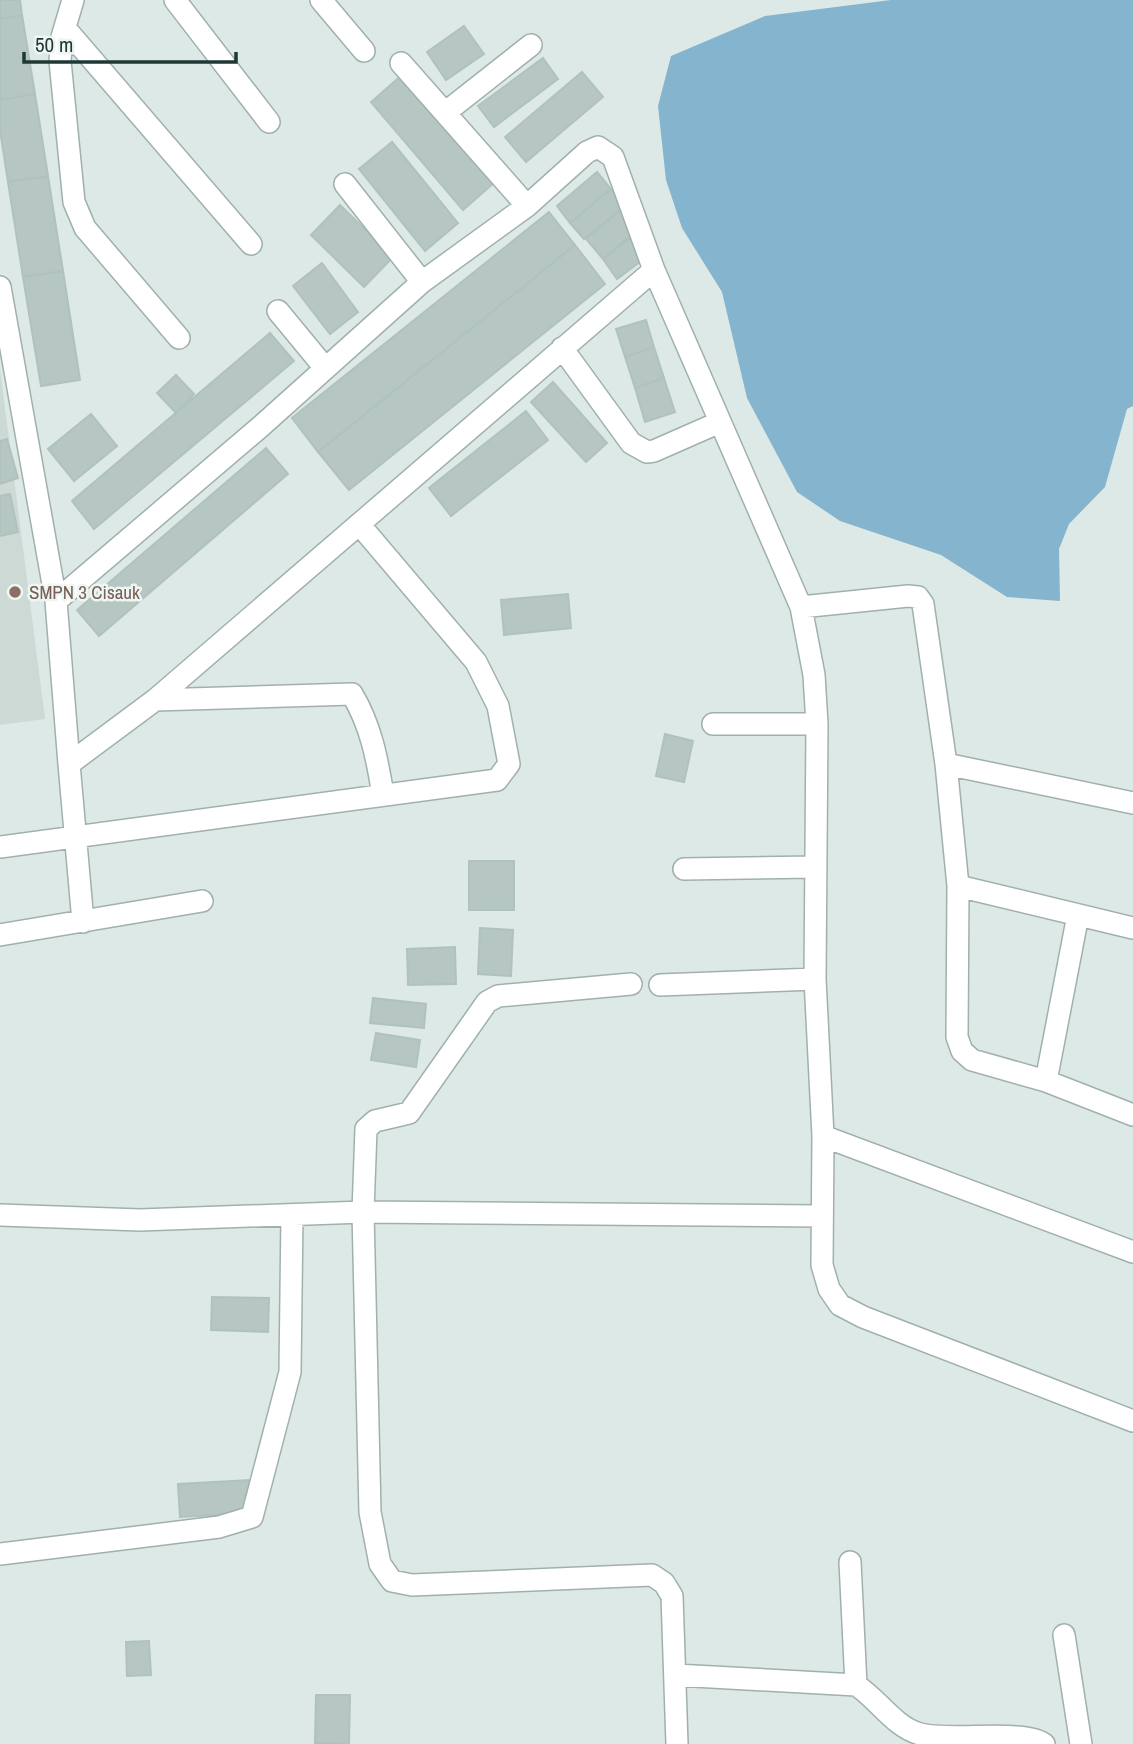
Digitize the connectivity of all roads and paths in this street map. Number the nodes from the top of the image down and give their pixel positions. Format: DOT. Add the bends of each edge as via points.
graph roads {
  1 [pos="73,0"];
  2 [pos="175,0"];
  3 [pos="321,0"];
  4 [pos="65,27"];
  5 [pos="531,45"];
  6 [pos="364,51"];
  7 [pos="401,63"];
  8 [pos="446,112"];
  9 [pos="269,122"];
  10 [pos="345,184"];
  11 [pos="527,206"];
  12 [pos="251,244"];
  13 [pos="654,270"];
  14 [pos="422,282"];
  15 [pos="0,287"];
  16 [pos="278,311"];
  17 [pos="179,338"];
  18 [pos="562,348"];
  19 [pos="325,368"];
  20 [pos="720,422"];
  21 [pos="359,524"];
  22 [pos="56,601"];
  23 [pos="801,607"];
  24 [pos="155,700"];
  25 [pos="713,724"];
  26 [pos="817,724"];
  27 [pos="69,764"];
  28 [pos="946,764"];
  29 [pos="383,795"];
  30 [pos="1133,803"];
  31 [pos="74,837"];
  32 [pos="0,847"];
  33 [pos="816,867"];
  34 [pos="684,869"];
  35 [pos="958,886"];
  36 [pos="202,901"];
  37 [pos="1078,915"];
  38 [pos="83,922"];
  39 [pos="1133,928"];
  40 [pos="0,935"];
  41 [pos="815,979"];
  42 [pos="631,984"];
  43 [pos="660,985"];
  44 [pos="1046,1081"];
  45 [pos="1133,1115"];
  46 [pos="823,1136"];
  47 [pos="363,1212"];
  48 [pos="0,1216"];
  49 [pos="292,1216"];
  50 [pos="822,1216"];
  51 [pos="1133,1252"];
  52 [pos="1133,1421"];
  53 [pos="0,1554"];
  54 [pos="850,1562"];
  55 [pos="1064,1635"];
  56 [pos="676,1675"];
  57 [pos="856,1685"];
  58 [pos="677,1744"];
  59 [pos="1044,1744"];
  60 [pos="1082,1744"];
  1 -- 4 [label="street"];
  2 -- 9 [label="street"];
  3 -- 6 [label="street"];
  4 -- 12 [label="street"];
  4 -- 17 [label="street" via="60,61 71,194 77,214"];
  5 -- 8 [label="street"];
  7 -- 8 [label="street"];
  8 -- 11 [label="street"];
  10 -- 14 [label="street"];
  11 -- 13 [label="street" via="587,152 606,149 613,157"];
  11 -- 14 [label="street"];
  13 -- 18 [label="street"];
  13 -- 20 [label="street"];
  14 -- 19 [label="street"];
  15 -- 22 [label="street"];
  16 -- 19 [label="street"];
  18 -- 20 [label="street" via="640,449 654,450"];
  18 -- 21 [label="street"];
  19 -- 22 [label="street"];
  20 -- 23 [label="street"];
  21 -- 24 [label="street"];
  21 -- 29 [label="street" via="476,662 498,706 509,764 497,780"];
  22 -- 27 [label="street"];
  23 -- 26 [label="street" via="814,676"];
  23 -- 28 [label="street" via="918,597 923,604"];
  24 -- 27 [label="street"];
  24 -- 29 [label="street" via="352,694 374,744"];
  25 -- 26 [label="street"];
  26 -- 33 [label="street"];
  27 -- 31 [label="street"];
  28 -- 30 [label="street"];
  28 -- 35 [label="street"];
  29 -- 31 [label="street"];
  31 -- 32 [label="street"];
  31 -- 38 [label="street"];
  33 -- 34 [label="street"];
  33 -- 41 [label="street"];
  35 -- 37 [label="street"];
  35 -- 44 [label="street" via="957,1037 961,1051 972,1060"];
  36 -- 38 [label="street"];
  37 -- 39 [label="street"];
  37 -- 44 [label="street"];
  38 -- 40 [label="street"];
  41 -- 43 [label="street"];
  41 -- 46 [label="street"];
  42 -- 47 [label="street" via="498,996 487,1002 409,1113 375,1121 366,1129"];
  44 -- 45 [label="street"];
  46 -- 50 [label="street"];
  46 -- 51 [label="street"];
  47 -- 49 [label="street"];
  47 -- 50 [label="street"];
  47 -- 56 [label="street" via="370,1512 380,1564 392,1581 412,1585 652,1575 672,1596"];
  48 -- 49 [label="street" via="140,1220"];
  49 -- 53 [label="street" via="290,1372 251,1517 219,1527"];
  50 -- 52 [label="street" via="822,1265 840,1305"];
  54 -- 57 [label="street"];
  55 -- 60 [label="street"];
  56 -- 57 [label="street"];
  56 -- 58 [label="street"];
  57 -- 59 [label="street" via="917,1734 1026,1737"];
}
